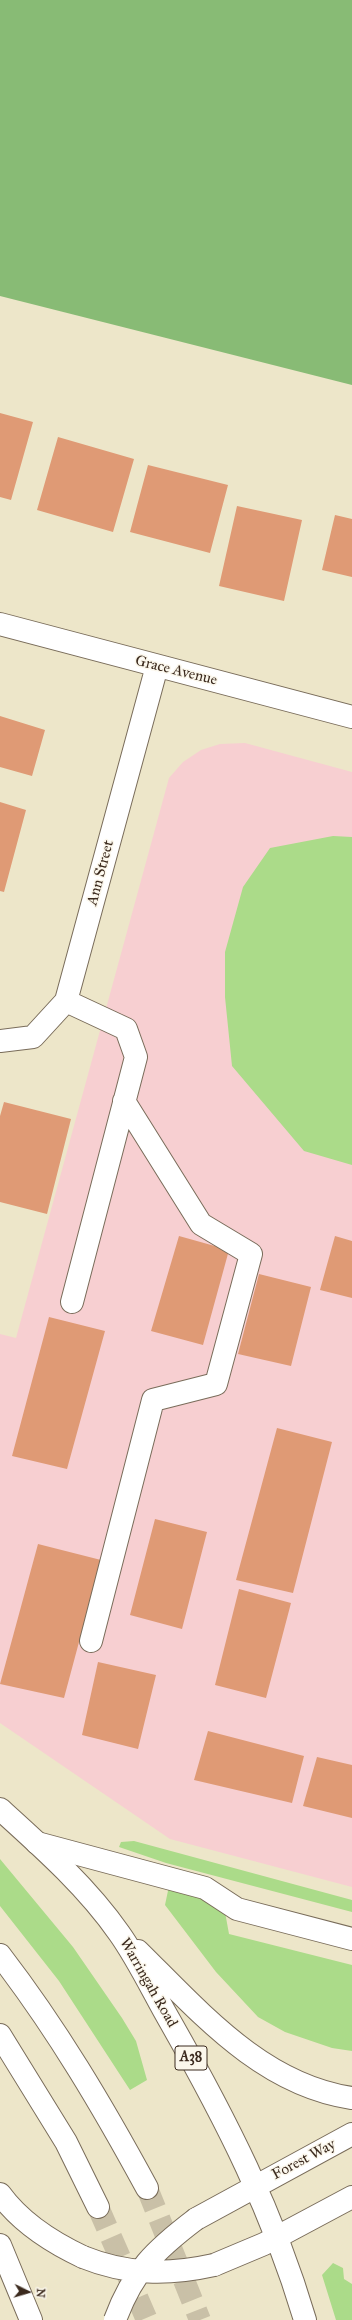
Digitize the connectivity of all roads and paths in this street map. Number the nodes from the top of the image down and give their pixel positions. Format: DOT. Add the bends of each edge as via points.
graph roads {
  1 [pos="0,624"];
  2 [pos="157,666"];
  3 [pos="352,717"];
  4 [pos="66,1001"];
  5 [pos="0,1041"];
  6 [pos="124,1101"];
  7 [pos="72,1302"];
  8 [pos="91,1641"];
  9 [pos="0,1809"];
  10 [pos="37,1843"];
  11 [pos="120,1934"];
  12 [pos="352,1939"];
  13 [pos="0,1955"];
  14 [pos="0,2035"];
  15 [pos="352,2098"];
  16 [pos="352,2134"];
  17 [pos="256,2186"];
  18 [pos="146,2188"];
  19 [pos="0,2194"];
  20 [pos="352,2197"];
  21 [pos="98,2207"];
  22 [pos="278,2236"];
  23 [pos="0,2245"];
  24 [pos="138,2272"];
  25 [pos="31,2320"];
  26 [pos="115,2320"];
  27 [pos="305,2320"];
  1 -- 2 [label="main road, Grace Avenue"];
  2 -- 3 [label="main road, Grace Avenue"];
  2 -- 4 [label="main road, Ann Street"];
  4 -- 5 [label="main road, Ann Street" via="32,1037"];
  4 -- 6 [label="main road" via="126,1029 136,1058"];
  6 -- 7 [label="main road"];
  6 -- 8 [label="main road" via="201,1224 251,1254 216,1384 153,1400"];
  9 -- 10 [label="main road, Warringah Road / A38"];
  10 -- 11 [label="main road, Warringah Road / A38"];
  10 -- 12 [label="main road" via="205,1888 237,1909"];
  11 -- 15 [label="main road" via="222,2033 252,2057 292,2081 339,2097"];
  11 -- 17 [label="main road, Warringah Road / A38" via="221,2115"];
  13 -- 18 [label="main road" via="31,1995 69,2052 103,2107"];
  14 -- 21 [label="main road" via="66,2142"];
  16 -- 17 [label="main road, Forest Way"];
  17 -- 22 [label="main road, Warringah Road / A38"];
  17 -- 24 [label="main road, bridge" via="196,2219 162,2245"];
  19 -- 24 [label="main road, bridge" via="32,2227 55,2244 113,2268"];
  20 -- 22 [label="main road"];
  22 -- 24 [label="main road, bridge" via="240,2256 214,2265 171,2273"];
  22 -- 27 [label="main road, Warringah Road / A38"];
  23 -- 25 [label="main road"];
  24 -- 26 [label="main road, bridge"];
}
